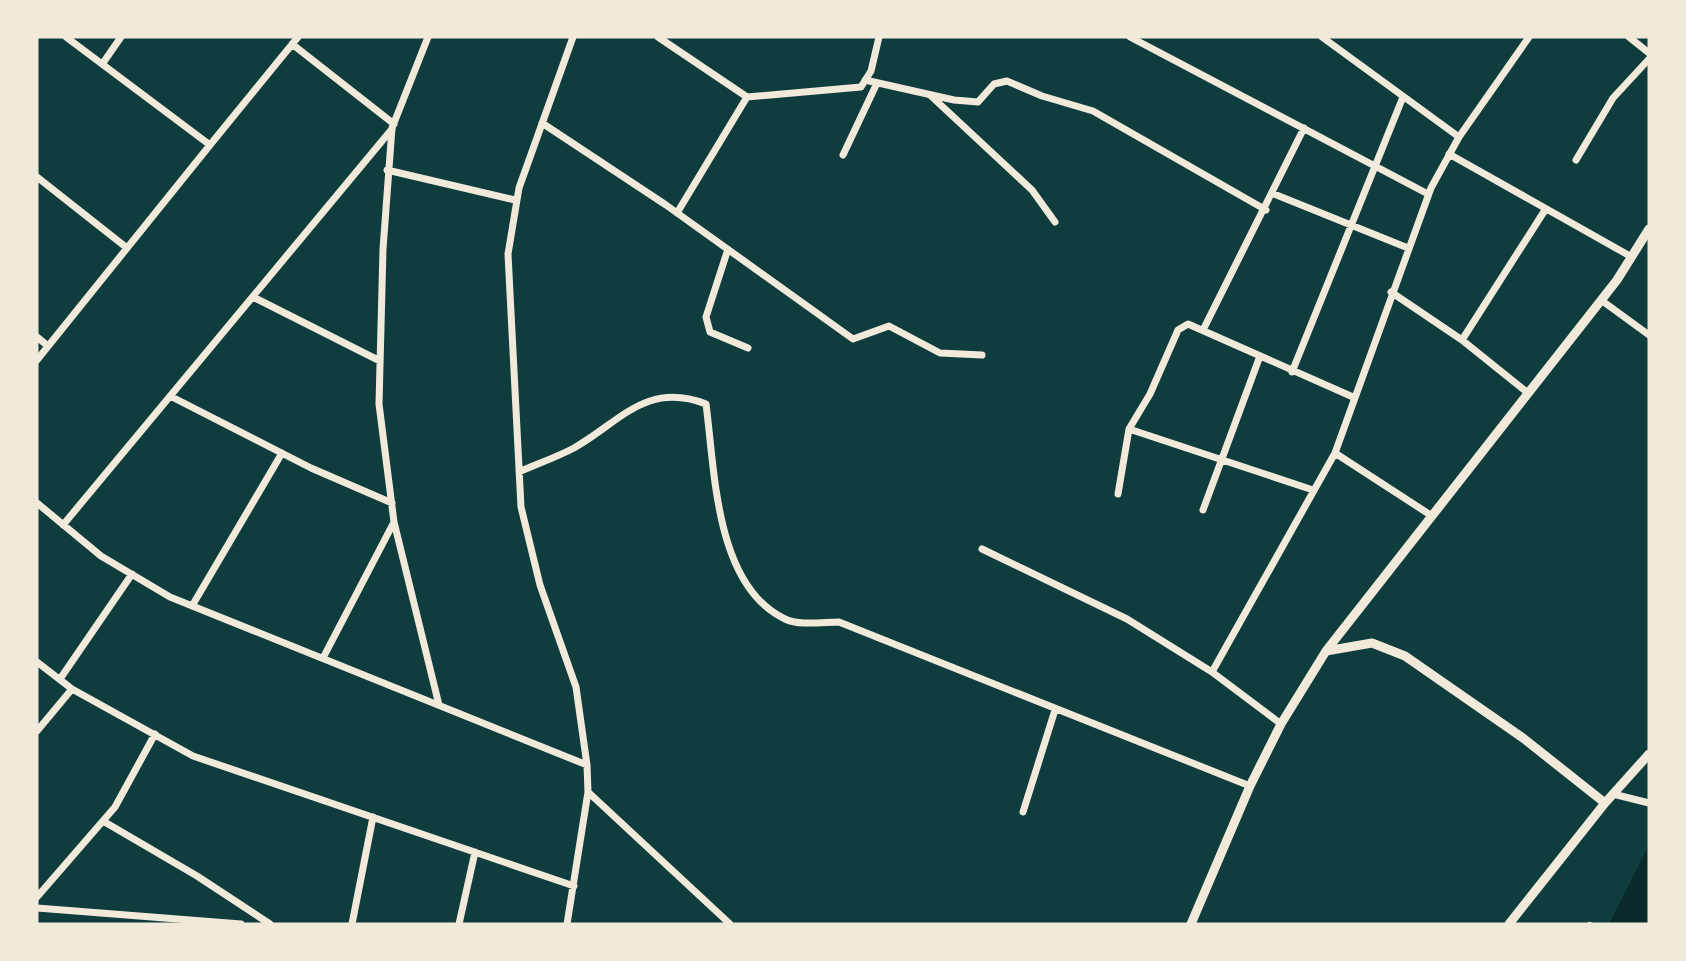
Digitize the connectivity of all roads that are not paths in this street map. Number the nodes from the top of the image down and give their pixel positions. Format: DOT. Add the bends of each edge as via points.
graph roads {
  1 [pos="66,37"];
  2 [pos="121,37"];
  3 [pos="298,37"];
  4 [pos="428,37"];
  5 [pos="572,37"];
  6 [pos="658,37"];
  7 [pos="879,37"];
  8 [pos="1130,37"];
  9 [pos="1322,37"];
  10 [pos="1529,37"];
  11 [pos="1629,37"];
  12 [pos="292,44"];
  13 [pos="1649,53"];
  14 [pos="1649,58"];
  15 [pos="103,63"];
  16 [pos="865,80"];
  17 [pos="877,83"];
  18 [pos="930,95"];
  19 [pos="747,97"];
  20 [pos="1403,97"];
  21 [pos="542,123"];
  22 [pos="393,126"];
  23 [pos="1304,128"];
  24 [pos="1459,137"];
  25 [pos="210,145"];
  26 [pos="1449,154"];
  27 [pos="843,155"];
  28 [pos="1576,159"];
  29 [pos="1374,167"];
  30 [pos="387,170"];
  31 [pos="37,177"];
  32 [pos="1274,194"];
  33 [pos="1428,194"];
  34 [pos="515,200"];
  35 [pos="1545,209"];
  36 [pos="1266,210"];
  37 [pos="677,213"];
  38 [pos="1055,222"];
  39 [pos="1351,225"];
  40 [pos="1649,229"];
  41 [pos="127,248"];
  42 [pos="1408,248"];
  43 [pos="729,249"];
  44 [pos="1630,256"];
  45 [pos="1391,292"];
  46 [pos="253,297"];
  47 [pos="1601,300"];
  48 [pos="1203,330"];
  49 [pos="1649,335"];
  50 [pos="37,337"];
  51 [pos="1462,340"];
  52 [pos="48,346"];
  53 [pos="748,348"];
  54 [pos="982,355"];
  55 [pos="1260,356"];
  56 [pos="37,360"];
  57 [pos="380,361"];
  58 [pos="1292,372"];
  59 [pos="1528,393"];
  60 [pos="170,396"];
  61 [pos="1353,397"];
  62 [pos="1129,429"];
  63 [pos="282,453"];
  64 [pos="1335,453"];
  65 [pos="1221,459"];
  66 [pos="519,472"];
  67 [pos="1313,490"];
  68 [pos="1118,494"];
  69 [pos="37,503"];
  70 [pos="392,503"];
  71 [pos="1203,510"];
  72 [pos="1432,516"];
  73 [pos="394,522"];
  74 [pos="63,525"];
  75 [pos="982,549"];
  76 [pos="132,574"];
  77 [pos="192,606"];
  78 [pos="1326,651"];
  79 [pos="323,658"];
  80 [pos="37,662"];
  81 [pos="1212,672"];
  82 [pos="60,679"];
  83 [pos="72,689"];
  84 [pos="439,705"];
  85 [pos="1055,710"];
  86 [pos="1281,724"];
  87 [pos="37,731"];
  88 [pos="155,734"];
  89 [pos="1649,754"];
  90 [pos="587,765"];
  91 [pos="1250,786"];
  92 [pos="588,792"];
  93 [pos="1613,794"];
  94 [pos="1648,802"];
  95 [pos="1605,803"];
  96 [pos="1023,812"];
  97 [pos="373,817"];
  98 [pos="103,821"];
  99 [pos="475,852"];
  100 [pos="574,886"];
  101 [pos="37,897"];
  102 [pos="37,908"];
  103 [pos="241,924"];
  104 [pos="270,924"];
  105 [pos="352,924"];
  106 [pos="459,924"];
  107 [pos="567,924"];
  108 [pos="730,924"];
  109 [pos="1191,924"];
  110 [pos="1509,924"];
  1 -- 15 [label="street"];
  2 -- 15 [label="street"];
  3 -- 12 [label="street"];
  4 -- 22 [label="street"];
  5 -- 21 [label="street"];
  6 -- 19 [label="street"];
  7 -- 16 [label="street"];
  8 -- 23 [label="street"];
  9 -- 20 [label="street"];
  10 -- 24 [label="street"];
  11 -- 13 [label="street"];
  12 -- 22 [label="street"];
  12 -- 25 [label="street"];
  14 -- 28 [label="street" via="1613,98"];
  15 -- 25 [label="street"];
  16 -- 17 [label="street"];
  16 -- 19 [label="street" via="861,87"];
  17 -- 18 [label="street"];
  17 -- 27 [label="street"];
  18 -- 36 [label="street" via="978,102 994,84 1007,81 1093,111"];
  18 -- 38 [label="street" via="1032,190"];
  19 -- 37 [label="street"];
  20 -- 24 [label="street"];
  20 -- 29 [label="street"];
  21 -- 34 [label="street"];
  21 -- 37 [label="street"];
  22 -- 30 [label="street"];
  22 -- 46 [label="street"];
  23 -- 29 [label="street"];
  23 -- 32 [label="street"];
  24 -- 26 [label="street"];
  25 -- 41 [label="street"];
  26 -- 33 [label="street"];
  26 -- 35 [label="street"];
  29 -- 33 [label="street"];
  29 -- 39 [label="street"];
  30 -- 34 [label="street"];
  30 -- 57 [label="street"];
  31 -- 41 [label="street"];
  32 -- 36 [label="street"];
  32 -- 39 [label="street"];
  33 -- 42 [label="street"];
  34 -- 66 [label="street" via="508,254"];
  35 -- 44 [label="street"];
  35 -- 51 [label="street"];
  36 -- 48 [label="street"];
  37 -- 43 [label="street"];
  39 -- 42 [label="street"];
  39 -- 58 [label="street"];
  40 -- 44 [label="street"];
  41 -- 52 [label="street"];
  42 -- 45 [label="street"];
  43 -- 53 [label="street" via="706,317 710,332"];
  43 -- 54 [label="street" via="853,339 890,326 940,353"];
  44 -- 47 [label="street"];
  45 -- 51 [label="street"];
  45 -- 61 [label="street"];
  46 -- 57 [label="street"];
  46 -- 60 [label="street"];
  47 -- 49 [label="street"];
  47 -- 59 [label="street"];
  48 -- 55 [label="street"];
  48 -- 62 [label="street" via="1188,324 1178,330"];
  50 -- 52 [label="street"];
  51 -- 59 [label="street"];
  52 -- 56 [label="street"];
  55 -- 58 [label="street"];
  55 -- 65 [label="street"];
  57 -- 70 [label="street" via="379,404"];
  58 -- 61 [label="street"];
  59 -- 72 [label="street"];
  60 -- 63 [label="street"];
  60 -- 74 [label="street"];
  61 -- 64 [label="street"];
  62 -- 65 [label="street"];
  62 -- 68 [label="street"];
  63 -- 70 [label="street"];
  63 -- 77 [label="street"];
  64 -- 67 [label="street"];
  64 -- 72 [label="street"];
  65 -- 67 [label="street"];
  65 -- 71 [label="street"];
  66 -- 85 [label="street" via="574,448 633,406 683,396 706,404 721,519 741,577 760,602 787,621 839,622"];
  66 -- 90 [label="street" via="521,507 540,585 576,687"];
  67 -- 81 [label="street"];
  69 -- 74 [label="street"];
  70 -- 73 [label="street"];
  72 -- 78 [label="street"];
  73 -- 79 [label="street"];
  73 -- 84 [label="street"];
  74 -- 76 [label="street"];
  75 -- 81 [label="street" via="1127,619"];
  76 -- 77 [label="street"];
  76 -- 82 [label="street"];
  77 -- 79 [label="street"];
  78 -- 86 [label="street"];
  78 -- 95 [label="street" via="1372,643 1405,656 1523,738"];
  79 -- 84 [label="street"];
  80 -- 82 [label="street"];
  81 -- 86 [label="street"];
  82 -- 83 [label="street"];
  83 -- 87 [label="street"];
  83 -- 88 [label="street"];
  84 -- 90 [label="street"];
  85 -- 91 [label="street"];
  85 -- 96 [label="street"];
  86 -- 91 [label="street"];
  88 -- 97 [label="street" via="193,755"];
  88 -- 98 [label="street"];
  89 -- 93 [label="street"];
  90 -- 92 [label="street"];
  91 -- 109 [label="street"];
  92 -- 100 [label="street"];
  92 -- 108 [label="street"];
  93 -- 94 [label="street"];
  93 -- 95 [label="street"];
  95 -- 110 [label="street"];
  97 -- 99 [label="street"];
  97 -- 105 [label="street"];
  98 -- 101 [label="street"];
  98 -- 104 [label="street"];
  99 -- 100 [label="street"];
  99 -- 106 [label="street"];
  100 -- 107 [label="street"];
  102 -- 103 [label="street"];
}
